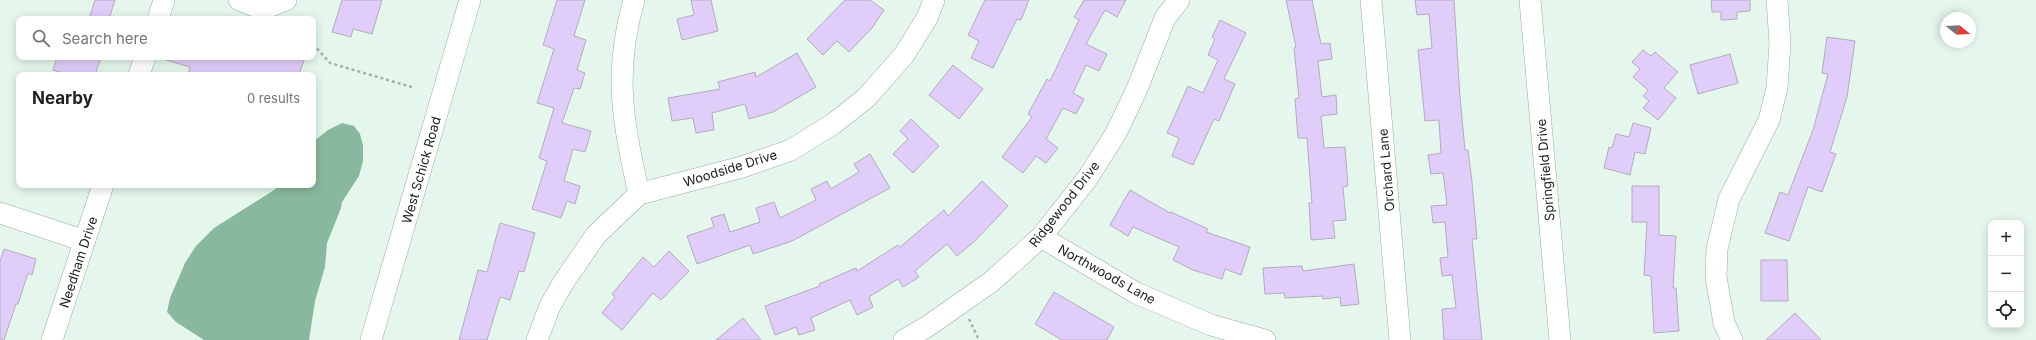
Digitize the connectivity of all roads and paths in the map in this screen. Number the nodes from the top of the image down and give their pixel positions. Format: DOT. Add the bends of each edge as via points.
graph roads {
  1 [pos="164,0"];
  2 [pos="239,0"];
  3 [pos="286,0"];
  4 [pos="470,0"];
  5 [pos="634,0"];
  6 [pos="934,0"];
  7 [pos="1179,0"];
  8 [pos="1371,0"];
  9 [pos="1530,0"];
  10 [pos="1777,0"];
  11 [pos="159,16"];
  12 [pos="316,47"];
  13 [pos="144,60"];
  14 [pos="140,72"];
  15 [pos="415,88"];
  16 [pos="102,188"];
  17 [pos="639,194"];
  18 [pos="0,213"];
  19 [pos="1041,237"];
  20 [pos="85,241"];
  21 [pos="961,304"];
  22 [pos="52,340"];
  23 [pos="371,340"];
  24 [pos="537,340"];
  25 [pos="904,340"];
  26 [pos="979,340"];
  27 [pos="1265,340"];
  28 [pos="1400,340"];
  29 [pos="1560,340"];
  30 [pos="1732,340"];
  1 -- 11 [label="street"];
  2 -- 3 [label="street" via="263,9"];
  4 -- 23 [label="street, West Schick Road"];
  5 -- 17 [label="street" via="622,56 622,91 628,142"];
  6 -- 17 [label="street, Woodside Drive" via="927,18 904,55 866,98 833,124 791,150 742,167"];
  7 -- 19 [label="street, Ridgewood Drive" via="1165,18 1137,89 1116,133 1087,179"];
  8 -- 28 [label="street, Orchard Lane"];
  9 -- 29 [label="street, Springfield Drive"];
  10 -- 30 [label="street" via="1780,43 1777,88 1769,120 1729,200 1717,249 1716,277 1724,323"];
  12 -- 15 [label="path" via="330,63"];
  13 -- 14 [label="street"];
  16 -- 20 [label="street, Needham Drive"];
  17 -- 24 [label="street, Woodside Drive" via="596,235 562,283"];
  18 -- 20 [label="street"];
  19 -- 21 [label="street, Ridgewood Drive" via="997,277"];
  19 -- 27 [label="street, Northwoods Lane" via="1136,293 1211,325"];
  20 -- 22 [label="street, Needham Drive"];
  21 -- 25 [label="street, Ridgewood Drive"];
  21 -- 26 [label="path"];
}
